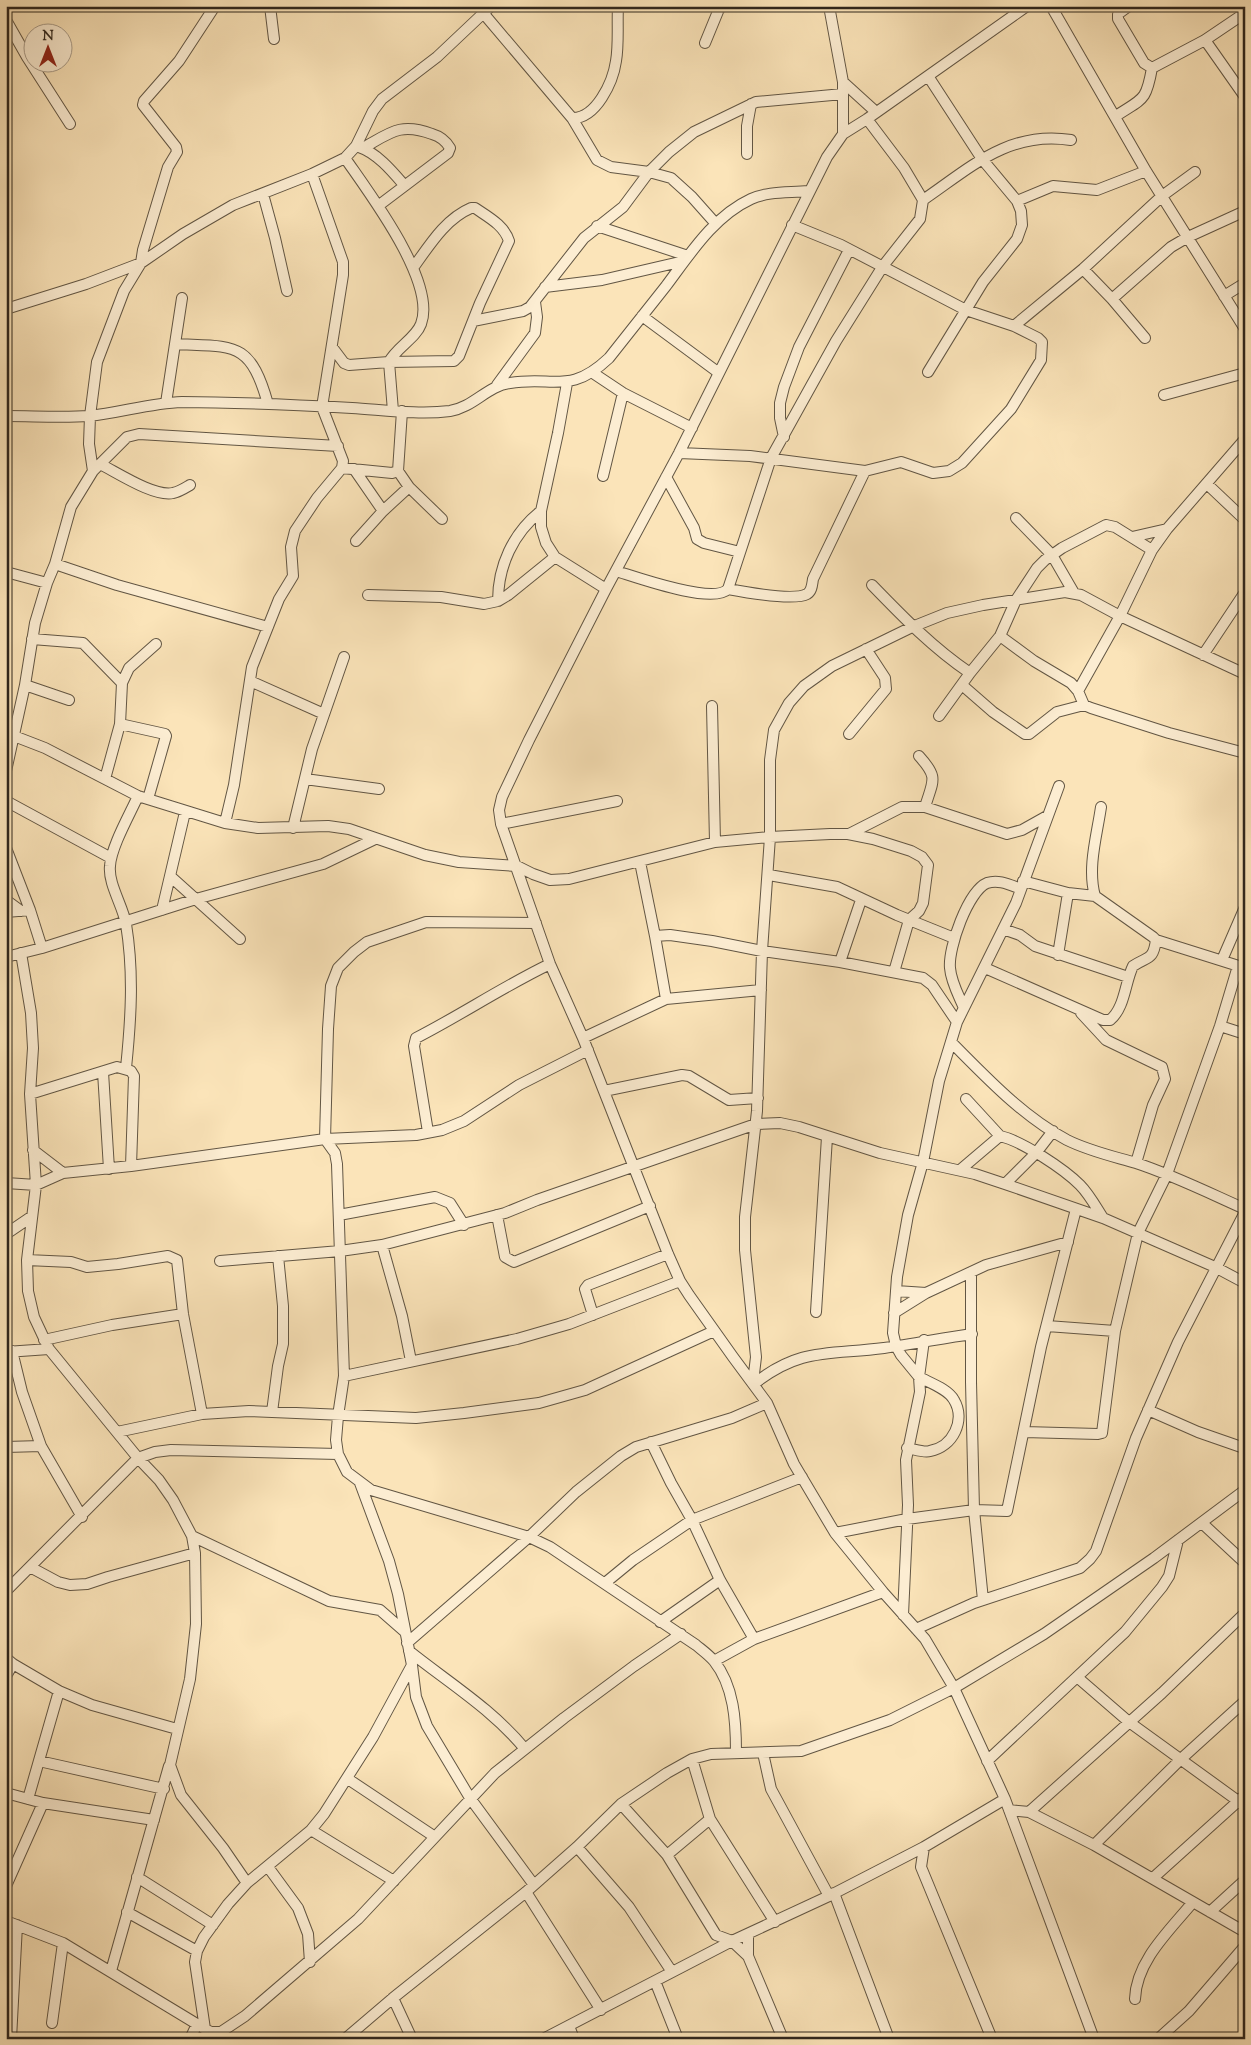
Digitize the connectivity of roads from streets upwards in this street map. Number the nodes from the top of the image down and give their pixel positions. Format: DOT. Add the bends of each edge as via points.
graph roads {
  1 [pos="215,6"];
  2 [pos="270,6"];
  3 [pos="618,6"];
  4 [pos="723,6"];
  5 [pos="829,6"];
  6 [pos="1027,6"];
  7 [pos="1051,6"];
  8 [pos="1129,6"];
  9 [pos="488,10"];
  10 [pos="1245,13"];
  11 [pos="6,20"];
  12 [pos="274,39"];
  13 [pos="1205,40"];
  14 [pos="705,44"];
  15 [pos="1152,68"];
  16 [pos="928,76"];
  17 [pos="842,82"];
  18 [pos="843,94"];
  19 [pos="1245,98"];
  20 [pos="751,104"];
  21 [pos="876,112"];
  22 [pos="1116,116"];
  23 [pos="572,118"];
  24 [pos="867,120"];
  25 [pos="70,124"];
  26 [pos="842,134"];
  27 [pos="1071,140"];
  28 [pos="359,147"];
  29 [pos="747,154"];
  30 [pos="346,158"];
  31 [pos="982,159"];
  32 [pos="1146,170"];
  33 [pos="649,172"];
  34 [pos="1195,172"];
  35 [pos="312,174"];
  36 [pos="404,186"];
  37 [pos="808,191"];
  38 [pos="263,194"];
  39 [pos="1162,196"];
  40 [pos="923,200"];
  41 [pos="1017,201"];
  42 [pos="378,206"];
  43 [pos="1245,212"];
  44 [pos="716,224"];
  45 [pos="792,225"];
  46 [pos="597,226"];
  47 [pos="1188,237"];
  48 [pos="850,250"];
  49 [pos="686,259"];
  50 [pos="141,263"];
  51 [pos="883,266"];
  52 [pos="413,268"];
  53 [pos="1083,269"];
  54 [pos="1245,283"];
  55 [pos="545,287"];
  56 [pos="287,291"];
  57 [pos="1224,296"];
  58 [pos="182,298"];
  59 [pos="1112,299"];
  60 [pos="535,302"];
  61 [pos="6,309"];
  62 [pos="966,310"];
  63 [pos="642,316"];
  64 [pos="473,320"];
  65 [pos="1014,326"];
  66 [pos="1245,329"];
  67 [pos="1145,338"];
  68 [pos="175,344"];
  69 [pos="332,347"];
  70 [pos="389,362"];
  71 [pos="928,372"];
  72 [pos="593,373"];
  73 [pos="719,373"];
  74 [pos="1245,373"];
  75 [pos="567,382"];
  76 [pos="497,385"];
  77 [pos="623,393"];
  78 [pos="1164,395"];
  79 [pos="166,403"];
  80 [pos="268,404"];
  81 [pos="322,407"];
  82 [pos="398,411"];
  83 [pos="6,416"];
  84 [pos="90,416"];
  85 [pos="692,428"];
  86 [pos="784,437"];
  87 [pos="1245,439"];
  88 [pos="338,446"];
  89 [pos="679,453"];
  90 [pos="771,458"];
  91 [pos="96,468"];
  92 [pos="342,468"];
  93 [pos="354,469"];
  94 [pos="398,471"];
  95 [pos="865,471"];
  96 [pos="603,476"];
  97 [pos="666,478"];
  98 [pos="1207,484"];
  99 [pos="190,485"];
  100 [pos="409,487"];
  101 [pos="383,511"];
  102 [pos="541,511"];
  103 [pos="442,518"];
  104 [pos="1016,518"];
  105 [pos="1245,520"];
  106 [pos="1167,530"];
  107 [pos="1132,537"];
  108 [pos="356,541"];
  109 [pos="1152,550"];
  110 [pos="740,552"];
  111 [pos="1052,555"];
  112 [pos="555,557"];
  113 [pos="55,564"];
  114 [pos="616,571"];
  115 [pos="6,572"];
  116 [pos="46,583"];
  117 [pos="872,585"];
  118 [pos="606,589"];
  119 [pos="728,589"];
  120 [pos="1244,590"];
  121 [pos="1074,593"];
  122 [pos="368,595"];
  123 [pos="1016,600"];
  124 [pos="498,601"];
  125 [pos="1120,616"];
  126 [pos="268,627"];
  127 [pos="912,627"];
  128 [pos="1000,636"];
  129 [pos="32,639"];
  130 [pos="156,644"];
  131 [pos="866,650"];
  132 [pos="1203,655"];
  133 [pos="344,657"];
  134 [pos="970,673"];
  135 [pos="1245,674"];
  136 [pos="250,682"];
  137 [pos="122,683"];
  138 [pos="24,685"];
  139 [pos="962,685"];
  140 [pos="1078,691"];
  141 [pos="69,700"];
  142 [pos="1084,705"];
  143 [pos="712,706"];
  144 [pos="324,714"];
  145 [pos="939,716"];
  146 [pos="120,724"];
  147 [pos="10,732"];
  148 [pos="849,734"];
  149 [pos="1245,753"];
  150 [pos="920,756"];
  151 [pos="6,771"];
  152 [pos="105,779"];
  153 [pos="305,779"];
  154 [pos="1059,786"];
  155 [pos="379,789"];
  156 [pos="143,798"];
  157 [pos="6,801"];
  158 [pos="616,801"];
  159 [pos="925,807"];
  160 [pos="1101,807"];
  161 [pos="185,812"];
  162 [pos="1047,816"];
  163 [pos="225,823"];
  164 [pos="501,824"];
  165 [pos="293,828"];
  166 [pos="848,834"];
  167 [pos="770,837"];
  168 [pos="375,840"];
  169 [pos="715,842"];
  170 [pos="6,848"];
  171 [pos="110,858"];
  172 [pos="640,862"];
  173 [pos="517,866"];
  174 [pos="769,875"];
  175 [pos="170,876"];
  176 [pos="1022,885"];
  177 [pos="1068,893"];
  178 [pos="1095,896"];
  179 [pos="196,899"];
  180 [pos="6,900"];
  181 [pos="861,900"];
  182 [pos="1245,907"];
  183 [pos="162,910"];
  184 [pos="25,911"];
  185 [pos="6,912"];
  186 [pos="909,920"];
  187 [pos="126,922"];
  188 [pos="536,924"];
  189 [pos="1003,929"];
  190 [pos="655,936"];
  191 [pos="954,938"];
  192 [pos="240,939"];
  193 [pos="1156,940"];
  194 [pos="42,948"];
  195 [pos="762,951"];
  196 [pos="20,953"];
  197 [pos="1058,955"];
  198 [pos="6,957"];
  199 [pos="1222,960"];
  200 [pos="840,962"];
  201 [pos="550,964"];
  202 [pos="1241,967"];
  203 [pos="985,968"];
  204 [pos="894,972"];
  205 [pos="1128,977"];
  206 [pos="761,990"];
  207 [pos="666,1000"];
  208 [pos="964,1008"];
  209 [pos="1079,1010"];
  210 [pos="957,1022"];
  211 [pos="1220,1026"];
  212 [pos="1245,1034"];
  213 [pos="583,1038"];
  214 [pos="950,1042"];
  215 [pos="588,1050"];
  216 [pos="126,1068"];
  217 [pos="103,1072"];
  218 [pos="604,1091"];
  219 [pos="30,1094"];
  220 [pos="758,1098"];
  221 [pos="966,1099"];
  222 [pos="756,1124"];
  223 [pos="1053,1131"];
  224 [pos="428,1132"];
  225 [pos="1000,1136"];
  226 [pos="827,1137"];
  227 [pos="325,1139"];
  228 [pos="33,1150"];
  229 [pos="1036,1153"];
  230 [pos="923,1162"];
  231 [pos="1136,1163"];
  232 [pos="131,1166"];
  233 [pos="634,1166"];
  234 [pos="109,1168"];
  235 [pos="960,1170"];
  236 [pos="63,1173"];
  237 [pos="1167,1174"];
  238 [pos="6,1184"];
  239 [pos="1005,1184"];
  240 [pos="36,1185"];
  241 [pos="650,1206"];
  242 [pos="1076,1208"];
  243 [pos="1245,1211"];
  244 [pos="339,1215"];
  245 [pos="497,1216"];
  246 [pos="31,1217"];
  247 [pos="1104,1218"];
  248 [pos="464,1225"];
  249 [pos="6,1234"];
  250 [pos="1138,1234"];
  251 [pos="1068,1242"];
  252 [pos="382,1244"];
  253 [pos="340,1251"];
  254 [pos="668,1254"];
  255 [pos="278,1256"];
  256 [pos="27,1260"];
  257 [pos="220,1261"];
  258 [pos="1216,1267"];
  259 [pos="971,1272"];
  260 [pos="680,1281"];
  261 [pos="1245,1283"];
  262 [pos="896,1291"];
  263 [pos="926,1293"];
  264 [pos="816,1312"];
  265 [pos="894,1313"];
  266 [pos="183,1314"];
  267 [pos="593,1314"];
  268 [pos="1047,1326"];
  269 [pos="714,1331"];
  270 [pos="1115,1331"];
  271 [pos="972,1334"];
  272 [pos="924,1340"];
  273 [pos="47,1344"];
  274 [pos="896,1346"];
  275 [pos="9,1351"];
  276 [pos="756,1357"];
  277 [pos="411,1361"];
  278 [pos="774,1369"];
  279 [pos="344,1376"];
  280 [pos="919,1377"];
  281 [pos="753,1383"];
  282 [pos="767,1402"];
  283 [pos="1148,1410"];
  284 [pos="272,1412"];
  285 [pos="202,1414"];
  286 [pos="338,1416"];
  287 [pos="117,1432"];
  288 [pos="1024,1432"];
  289 [pos="651,1442"];
  290 [pos="41,1446"];
  291 [pos="6,1447"];
  292 [pos="1244,1447"];
  293 [pos="907,1448"];
  294 [pos="338,1454"];
  295 [pos="138,1458"];
  296 [pos="802,1477"];
  297 [pos="360,1483"];
  298 [pos="1243,1492"];
  299 [pos="974,1510"];
  300 [pos="82,1517"];
  301 [pos="906,1519"];
  302 [pos="692,1520"];
  303 [pos="1202,1522"];
  304 [pos="835,1533"];
  305 [pos="192,1536"];
  306 [pos="529,1537"];
  307 [pos="1178,1540"];
  308 [pos="195,1553"];
  309 [pos="1245,1563"];
  310 [pos="30,1567"];
  311 [pos="720,1580"];
  312 [pos="604,1583"];
  313 [pos="6,1591"];
  314 [pos="883,1592"];
  315 [pos="983,1600"];
  316 [pos="1245,1613"];
  317 [pos="904,1615"];
  318 [pos="660,1622"];
  319 [pos="916,1629"];
  320 [pos="404,1631"];
  321 [pos="681,1634"];
  322 [pos="754,1639"];
  323 [pos="408,1647"];
  324 [pos="10,1661"];
  325 [pos="714,1661"];
  326 [pos="412,1665"];
  327 [pos="6,1676"];
  328 [pos="1078,1677"];
  329 [pos="954,1688"];
  330 [pos="59,1691"];
  331 [pos="1245,1701"];
  332 [pos="1130,1722"];
  333 [pos="178,1729"];
  334 [pos="525,1749"];
  335 [pos="736,1752"];
  336 [pos="763,1753"];
  337 [pos="692,1759"];
  338 [pos="1181,1760"];
  339 [pos="39,1761"];
  340 [pos="987,1761"];
  341 [pos="170,1765"];
  342 [pos="348,1779"];
  343 [pos="164,1789"];
  344 [pos="6,1793"];
  345 [pos="470,1798"];
  346 [pos="28,1799"];
  347 [pos="1005,1799"];
  348 [pos="1242,1801"];
  349 [pos="43,1803"];
  350 [pos="621,1804"];
  351 [pos="1009,1810"];
  352 [pos="1029,1812"];
  353 [pos="710,1819"];
  354 [pos="154,1820"];
  355 [pos="311,1830"];
  356 [pos="435,1837"];
  357 [pos="1094,1845"];
  358 [pos="578,1847"];
  359 [pos="924,1848"];
  360 [pos="667,1855"];
  361 [pos="904,1858"];
  362 [pos="268,1866"];
  363 [pos="921,1867"];
  364 [pos="137,1877"];
  365 [pos="1153,1878"];
  366 [pos="1245,1880"];
  367 [pos="394,1881"];
  368 [pos="247,1883"];
  369 [pos="534,1885"];
  370 [pos="6,1886"];
  371 [pos="526,1892"];
  372 [pos="832,1894"];
  373 [pos="1193,1902"];
  374 [pos="127,1912"];
  375 [pos="1210,1912"];
  376 [pos="6,1921"];
  377 [pos="775,1922"];
  378 [pos="17,1925"];
  379 [pos="212,1925"];
  380 [pos="1245,1932"];
  381 [pos="748,1934"];
  382 [pos="716,1935"];
  383 [pos="732,1941"];
  384 [pos="63,1943"];
  385 [pos="1245,1946"];
  386 [pos="197,1951"];
  387 [pos="713,1951"];
  388 [pos="748,1956"];
  389 [pos="310,1962"];
  390 [pos="110,1971"];
  391 [pos="672,1972"];
  392 [pos="655,1981"];
  393 [pos="393,1998"];
  394 [pos="1135,1999"];
  395 [pos="601,2010"];
  396 [pos="52,2023"];
  397 [pos="201,2026"];
  398 [pos="569,2026"];
  399 [pos="11,2039"];
  400 [pos="190,2039"];
  401 [pos="345,2039"];
  402 [pos="412,2039"];
  403 [pos="543,2039"];
  404 [pos="574,2039"];
  405 [pos="678,2039"];
  406 [pos="783,2039"];
  407 [pos="889,2039"];
  408 [pos="992,2039"];
  409 [pos="1094,2039"];
  410 [pos="1158,2039"];
  1 -- 50 [label="street" via="179,61 144,101 143,105 177,152 168,167"];
  2 -- 12 [label="street"];
  3 -- 23 [label="street" via="616,61 612,76 592,111 581,119"];
  4 -- 14 [label="street"];
  5 -- 17 [label="street"];
  6 -- 16 [label="street"];
  7 -- 22 [label="street"];
  8 -- 15 [label="street" via="1118,14 1118,19 1144,63"];
  9 -- 23 [label="street"];
  9 -- 28 [label="street" via="437,57 382,99 373,111"];
  10 -- 13 [label="street"];
  11 -- 25 [label="street"];
  13 -- 15 [label="street"];
  13 -- 19 [label="street"];
  15 -- 22 [label="street" via="1144,97"];
  16 -- 21 [label="street"];
  16 -- 31 [label="street"];
  17 -- 18 [label="street"];
  17 -- 21 [label="street"];
  18 -- 20 [label="street"];
  18 -- 26 [label="street"];
  20 -- 29 [label="street"];
  20 -- 33 [label="street" via="694,132"];
  21 -- 24 [label="street"];
  22 -- 32 [label="street"];
  23 -- 33 [label="street" via="597,160 611,167"];
  24 -- 26 [label="street"];
  24 -- 40 [label="street" via="904,168"];
  26 -- 37 [label="street"];
  27 -- 31 [label="street" via="1037,139 1001,148"];
  28 -- 30 [label="street"];
  28 -- 36 [label="street" via="392,170"];
  28 -- 36 [label="street" via="404,128 417,128 437,135 447,143 448,153"];
  30 -- 35 [label="street"];
  30 -- 42 [label="street"];
  31 -- 40 [label="street"];
  31 -- 41 [label="street"];
  32 -- 39 [label="street"];
  32 -- 41 [label="street" via="1097,190 1053,186"];
  33 -- 44 [label="street" via="671,178"];
  33 -- 46 [label="street" via="623,207"];
  34 -- 39 [label="street"];
  35 -- 38 [label="street"];
  35 -- 69 [label="street" via="343,262"];
  36 -- 42 [label="street"];
  37 -- 44 [label="street" via="753,198 732,209"];
  37 -- 45 [label="street"];
  38 -- 50 [label="street" via="233,205"];
  38 -- 56 [label="street"];
  39 -- 47 [label="street"];
  39 -- 53 [label="street"];
  40 -- 51 [label="street" via="920,219"];
  41 -- 62 [label="street" via="1022,211 1022,225 1017,239 983,282"];
  42 -- 52 [label="street"];
  43 -- 47 [label="street"];
  44 -- 49 [label="street"];
  45 -- 48 [label="street"];
  45 -- 73 [label="street"];
  46 -- 49 [label="street"];
  46 -- 55 [label="street"];
  47 -- 57 [label="street"];
  47 -- 59 [label="street" via="1151,263"];
  48 -- 51 [label="street"];
  48 -- 86 [label="street" via="799,347 784,387 780,418"];
  49 -- 55 [label="street" via="602,280"];
  49 -- 63 [label="street"];
  50 -- 61 [label="street"];
  50 -- 84 [label="street" via="124,291 97,362"];
  51 -- 62 [label="street"];
  51 -- 86 [label="street" via="836,341"];
  52 -- 64 [label="street" via="447,225 468,209 475,208 503,229 509,241"];
  52 -- 70 [label="street" via="423,301 421,325"];
  53 -- 59 [label="street"];
  53 -- 65 [label="street"];
  54 -- 57 [label="street"];
  55 -- 60 [label="street"];
  57 -- 66 [label="street"];
  58 -- 68 [label="street"];
  59 -- 67 [label="street"];
  60 -- 64 [label="street" via="523,311"];
  60 -- 76 [label="street" via="535,333"];
  62 -- 65 [label="street"];
  62 -- 71 [label="street"];
  63 -- 72 [label="street"];
  63 -- 73 [label="street"];
  64 -- 70 [label="street" via="454,361"];
  65 -- 95 [label="street" via="1042,342 1041,360 1011,409 962,463 949,471 933,473 900,462"];
  68 -- 79 [label="street"];
  68 -- 80 [label="street" via="228,347 239,352 261,378"];
  69 -- 70 [label="street" via="349,365"];
  69 -- 81 [label="street"];
  70 -- 82 [label="street"];
  72 -- 75 [label="street"];
  72 -- 77 [label="street"];
  73 -- 85 [label="street"];
  74 -- 78 [label="street"];
  75 -- 76 [label="street"];
  75 -- 102 [label="street"];
  76 -- 82 [label="street" via="466,407 449,411"];
  77 -- 85 [label="street"];
  77 -- 96 [label="street"];
  79 -- 80 [label="street"];
  79 -- 84 [label="street"];
  80 -- 81 [label="street"];
  81 -- 82 [label="street"];
  81 -- 88 [label="street"];
  82 -- 94 [label="street"];
  83 -- 84 [label="street"];
  84 -- 91 [label="street" via="89,444"];
  85 -- 89 [label="street"];
  86 -- 90 [label="street"];
  87 -- 98 [label="street"];
  88 -- 91 [label="street" via="138,434 127,437"];
  88 -- 92 [label="street"];
  89 -- 90 [label="street"];
  89 -- 97 [label="street"];
  90 -- 95 [label="street"];
  90 -- 110 [label="street"];
  91 -- 99 [label="street" via="163,494 174,493"];
  91 -- 113 [label="street" via="71,507"];
  92 -- 93 [label="street"];
  92 -- 126 [label="street" via="295,531 291,548 293,576"];
  93 -- 94 [label="street" via="392,474"];
  93 -- 101 [label="street"];
  94 -- 100 [label="street"];
  95 -- 119 [label="street" via="811,590 797,596"];
  97 -- 110 [label="street" via="697,539"];
  97 -- 114 [label="street"];
  98 -- 105 [label="street"];
  98 -- 106 [label="street"];
  100 -- 101 [label="street"];
  100 -- 103 [label="street"];
  101 -- 108 [label="street"];
  102 -- 112 [label="street" via="541,527"];
  102 -- 124 [label="street" via="528,522 506,556 499,577"];
  104 -- 111 [label="street"];
  106 -- 107 [label="street"];
  106 -- 109 [label="street"];
  107 -- 109 [label="street"];
  107 -- 111 [label="street" via="1106,525"];
  109 -- 125 [label="street"];
  110 -- 119 [label="street"];
  111 -- 121 [label="street"];
  111 -- 123 [label="street" via="1037,568"];
  112 -- 118 [label="street"];
  112 -- 124 [label="street"];
  113 -- 116 [label="street"];
  113 -- 126 [label="street" via="117,585"];
  114 -- 118 [label="street"];
  114 -- 119 [label="street" via="664,587 693,592 719,594"];
  115 -- 116 [label="street"];
  116 -- 129 [label="street"];
  117 -- 127 [label="street"];
  118 -- 164 [label="street" via="502,797 499,810"];
  120 -- 132 [label="street"];
  121 -- 123 [label="street"];
  121 -- 125 [label="street"];
  122 -- 124 [label="street" via="441,597 484,604"];
  123 -- 127 [label="street" via="947,613"];
  123 -- 128 [label="street"];
  125 -- 132 [label="street"];
  125 -- 140 [label="street"];
  126 -- 136 [label="street" via="256,655"];
  127 -- 131 [label="street"];
  127 -- 134 [label="street"];
  128 -- 134 [label="street"];
  128 -- 140 [label="street" via="1071,683"];
  129 -- 137 [label="street" via="83,643"];
  129 -- 138 [label="street"];
  130 -- 137 [label="street" via="129,668"];
  131 -- 148 [label="street" via="884,678 886,689"];
  131 -- 167 [label="street" via="832,666 804,686 789,703 774,730 770,760"];
  132 -- 135 [label="street"];
  133 -- 144 [label="street"];
  134 -- 139 [label="street"];
  136 -- 144 [label="street"];
  136 -- 163 [label="street"];
  137 -- 146 [label="street"];
  138 -- 141 [label="street"];
  138 -- 147 [label="street"];
  139 -- 142 [label="street" via="1025,734 1056,712"];
  139 -- 145 [label="street"];
  140 -- 142 [label="street"];
  142 -- 149 [label="street" via="1169,733"];
  143 -- 169 [label="street"];
  144 -- 153 [label="street"];
  146 -- 152 [label="street"];
  146 -- 156 [label="street" via="153,730 166,736"];
  147 -- 151 [label="street"];
  147 -- 152 [label="street"];
  150 -- 159 [label="street" via="933,775"];
  152 -- 156 [label="street"];
  153 -- 155 [label="street"];
  153 -- 165 [label="street"];
  154 -- 162 [label="street"];
  156 -- 161 [label="street"];
  156 -- 171 [label="street"];
  157 -- 171 [label="street"];
  158 -- 164 [label="street"];
  159 -- 162 [label="street" via="1008,834"];
  159 -- 166 [label="street" via="902,807"];
  160 -- 178 [label="street" via="1092,863"];
  161 -- 163 [label="street"];
  161 -- 175 [label="street"];
  162 -- 176 [label="street"];
  163 -- 165 [label="street" via="258,828"];
  164 -- 173 [label="street"];
  165 -- 168 [label="street" via="328,826 349,829"];
  166 -- 167 [label="street"];
  166 -- 186 [label="street" via="911,851 926,861 923,903"];
  167 -- 169 [label="street"];
  167 -- 174 [label="street"];
  168 -- 173 [label="street" via="459,862"];
  168 -- 179 [label="street" via="324,864"];
  169 -- 172 [label="street"];
  170 -- 184 [label="street"];
  171 -- 187 [label="street" via="109,871"];
  172 -- 173 [label="street" via="569,879 550,880"];
  172 -- 190 [label="street"];
  173 -- 188 [label="street"];
  174 -- 181 [label="street" via="837,887"];
  174 -- 195 [label="street"];
  175 -- 179 [label="street"];
  175 -- 183 [label="street"];
  176 -- 177 [label="street"];
  176 -- 189 [label="street"];
  176 -- 191 [label="street" via="1001,882 980,887 973,895"];
  177 -- 178 [label="street"];
  177 -- 197 [label="street"];
  178 -- 193 [label="street"];
  179 -- 183 [label="street"];
  179 -- 192 [label="street"];
  180 -- 184 [label="street"];
  181 -- 186 [label="street"];
  181 -- 200 [label="street"];
  182 -- 199 [label="street"];
  183 -- 187 [label="street"];
  184 -- 185 [label="street"];
  184 -- 194 [label="street"];
  186 -- 191 [label="street"];
  186 -- 204 [label="street"];
  187 -- 194 [label="street"];
  187 -- 216 [label="street" via="132,984"];
  188 -- 201 [label="street"];
  188 -- 227 [label="street" via="426,922 367,942 338,968 331,986"];
  189 -- 197 [label="street"];
  189 -- 203 [label="street"];
  190 -- 195 [label="street" via="686,937"];
  190 -- 207 [label="street"];
  191 -- 208 [label="street" via="950,967"];
  193 -- 199 [label="street"];
  193 -- 205 [label="street" via="1151,958 1133,966"];
  194 -- 196 [label="street"];
  195 -- 200 [label="street"];
  195 -- 206 [label="street"];
  196 -- 198 [label="street"];
  196 -- 219 [label="street" via="31,1013"];
  197 -- 205 [label="street"];
  199 -- 202 [label="street"];
  200 -- 204 [label="street"];
  201 -- 213 [label="street"];
  201 -- 224 [label="street" via="416,1038 414,1046"];
  202 -- 211 [label="street"];
  203 -- 208 [label="street"];
  203 -- 209 [label="street"];
  204 -- 210 [label="street" via="923,978 932,985"];
  205 -- 209 [label="street" via="1120,1009 1110,1020"];
  206 -- 207 [label="street"];
  206 -- 220 [label="street"];
  207 -- 213 [label="street"];
  208 -- 210 [label="street"];
  209 -- 231 [label="street" via="1106,1040 1162,1067 1165,1072"];
  210 -- 214 [label="street"];
  211 -- 212 [label="street"];
  211 -- 237 [label="street"];
  213 -- 215 [label="street"];
  214 -- 223 [label="street" via="1014,1103"];
  214 -- 230 [label="street"];
  215 -- 218 [label="street"];
  215 -- 224 [label="street" via="519,1085 464,1120 442,1130"];
  216 -- 217 [label="street" via="117,1067"];
  216 -- 232 [label="street" via="134,1076"];
  217 -- 219 [label="street"];
  217 -- 234 [label="street"];
  218 -- 220 [label="street" via="682,1075 728,1100"];
  218 -- 233 [label="street"];
  219 -- 228 [label="street"];
  220 -- 222 [label="street"];
  221 -- 225 [label="street"];
  222 -- 226 [label="street" via="780,1123"];
  222 -- 233 [label="street"];
  222 -- 276 [label="street" via="744,1217 744,1250"];
  223 -- 229 [label="street"];
  223 -- 231 [label="street" via="1090,1150"];
  224 -- 227 [label="street"];
  225 -- 229 [label="street"];
  225 -- 235 [label="street"];
  226 -- 230 [label="street"];
  226 -- 264 [label="street"];
  227 -- 232 [label="street"];
  227 -- 244 [label="street" via="336,1158"];
  228 -- 236 [label="street"];
  228 -- 240 [label="street"];
  229 -- 239 [label="street"];
  229 -- 247 [label="street" via="1082,1186"];
  230 -- 235 [label="street"];
  230 -- 262 [label="street" via="908,1215"];
  231 -- 237 [label="street"];
  232 -- 234 [label="street"];
  233 -- 241 [label="street"];
  233 -- 245 [label="street"];
  234 -- 236 [label="street"];
  235 -- 239 [label="street"];
  236 -- 240 [label="street"];
  237 -- 243 [label="street"];
  237 -- 250 [label="street"];
  238 -- 240 [label="street"];
  239 -- 242 [label="street"];
  240 -- 246 [label="street"];
  241 -- 245 [label="street" via="514,1262 505,1257"];
  241 -- 254 [label="street"];
  242 -- 247 [label="street"];
  242 -- 251 [label="street"];
  243 -- 258 [label="street"];
  244 -- 248 [label="street" via="435,1197 450,1203"];
  244 -- 253 [label="street"];
  245 -- 248 [label="street"];
  246 -- 249 [label="street"];
  246 -- 256 [label="street"];
  247 -- 250 [label="street"];
  248 -- 252 [label="street"];
  250 -- 258 [label="street"];
  250 -- 270 [label="street"];
  251 -- 259 [label="street" via="1011,1257"];
  251 -- 268 [label="street"];
  252 -- 253 [label="street"];
  252 -- 277 [label="street"];
  253 -- 255 [label="street"];
  253 -- 279 [label="street"];
  254 -- 260 [label="street"];
  254 -- 267 [label="street" via="588,1285 585,1292"];
  255 -- 257 [label="street"];
  255 -- 284 [label="street" via="283,1344"];
  256 -- 266 [label="street" via="71,1262 87,1267 168,1256 174,1258 178,1264"];
  256 -- 273 [label="street" via="28,1291 34,1317"];
  258 -- 261 [label="street"];
  258 -- 283 [label="street"];
  259 -- 263 [label="street"];
  259 -- 271 [label="street"];
  260 -- 267 [label="street"];
  260 -- 269 [label="street"];
  262 -- 263 [label="street"];
  262 -- 265 [label="street"];
  263 -- 265 [label="street"];
  265 -- 274 [label="street"];
  266 -- 273 [label="street" via="112,1326"];
  266 -- 285 [label="street"];
  267 -- 277 [label="street" via="517,1339"];
  268 -- 270 [label="street"];
  268 -- 288 [label="street" via="1040,1346"];
  269 -- 281 [label="street"];
  269 -- 286 [label="street" via="585,1390 539,1403 416,1418"];
  270 -- 288 [label="street" via="1102,1433"];
  271 -- 272 [label="street"];
  271 -- 299 [label="street"];
  272 -- 274 [label="street"];
  272 -- 280 [label="street"];
  273 -- 275 [label="street"];
  273 -- 287 [label="street"];
  274 -- 278 [label="street" via="805,1356"];
  274 -- 280 [label="street"];
  275 -- 290 [label="street"];
  276 -- 278 [label="street"];
  276 -- 281 [label="street"];
  277 -- 279 [label="street"];
  278 -- 281 [label="street"];
  279 -- 286 [label="street"];
  280 -- 293 [label="street" via="918,1410"];
  280 -- 293 [label="street" via="954,1399 958,1427 951,1440 930,1452"];
  281 -- 282 [label="street"];
  282 -- 289 [label="street" via="732,1418"];
  282 -- 296 [label="street"];
  283 -- 292 [label="street" via="1198,1432"];
  283 -- 315 [label="street" via="1090,1560 1080,1568"];
  284 -- 285 [label="street"];
  284 -- 286 [label="street"];
  285 -- 287 [label="street"];
  286 -- 294 [label="street"];
  287 -- 295 [label="street"];
  288 -- 299 [label="street" via="1008,1509 1004,1512"];
  289 -- 302 [label="street"];
  289 -- 306 [label="street" via="621,1456 576,1492"];
  290 -- 291 [label="street"];
  290 -- 300 [label="street"];
  292 -- 298 [label="street"];
  293 -- 301 [label="street"];
  294 -- 295 [label="street" via="170,1450"];
  294 -- 297 [label="street" via="347,1472"];
  295 -- 300 [label="street"];
  295 -- 305 [label="street" via="173,1500"];
  296 -- 302 [label="street"];
  296 -- 304 [label="street"];
  297 -- 306 [label="street" via="371,1490"];
  297 -- 320 [label="street" via="389,1561"];
  298 -- 303 [label="street"];
  299 -- 301 [label="street"];
  299 -- 315 [label="street"];
  300 -- 310 [label="street"];
  301 -- 304 [label="street"];
  301 -- 317 [label="street"];
  302 -- 311 [label="street"];
  302 -- 312 [label="street"];
  303 -- 307 [label="street"];
  303 -- 309 [label="street"];
  304 -- 314 [label="street"];
  305 -- 308 [label="street"];
  305 -- 320 [label="street" via="329,1601 380,1610"];
  306 -- 312 [label="street"];
  306 -- 323 [label="street"];
  307 -- 328 [label="street" via="1169,1576 1162,1587 1126,1632"];
  307 -- 329 [label="street" via="1044,1634"];
  308 -- 310 [label="street" via="87,1584 58,1582"];
  308 -- 333 [label="street" via="195,1633 190,1679"];
  310 -- 313 [label="street"];
  311 -- 318 [label="street"];
  311 -- 322 [label="street"];
  312 -- 318 [label="street"];
  314 -- 317 [label="street"];
  314 -- 322 [label="street"];
  315 -- 319 [label="street"];
  316 -- 332 [label="street"];
  317 -- 319 [label="street"];
  318 -- 321 [label="street"];
  319 -- 329 [label="street"];
  320 -- 323 [label="street"];
  321 -- 325 [label="street"];
  321 -- 334 [label="street"];
  322 -- 325 [label="street"];
  323 -- 326 [label="street"];
  323 -- 334 [label="street" via="483,1707"];
  324 -- 327 [label="street"];
  324 -- 330 [label="street"];
  325 -- 335 [label="street" via="734,1708"];
  326 -- 342 [label="street"];
  326 -- 345 [label="street" via="416,1697 427,1726"];
  328 -- 332 [label="street"];
  328 -- 340 [label="street"];
  329 -- 336 [label="street" via="890,1720 848,1736 801,1751"];
  329 -- 340 [label="street"];
  330 -- 333 [label="street" via="92,1705"];
  330 -- 339 [label="street"];
  331 -- 338 [label="street"];
  332 -- 338 [label="street"];
  332 -- 352 [label="street"];
  333 -- 341 [label="street"];
  334 -- 345 [label="street"];
  335 -- 336 [label="street"];
  335 -- 337 [label="street"];
  336 -- 372 [label="street" via="771,1789"];
  337 -- 350 [label="street"];
  337 -- 353 [label="street"];
  338 -- 348 [label="street"];
  338 -- 357 [label="street"];
  339 -- 343 [label="street"];
  339 -- 346 [label="street"];
  340 -- 347 [label="street"];
  341 -- 343 [label="street"];
  341 -- 368 [label="street" via="181,1795"];
  342 -- 355 [label="street"];
  342 -- 356 [label="street"];
  343 -- 354 [label="street"];
  344 -- 346 [label="street"];
  345 -- 356 [label="street"];
  345 -- 369 [label="street"];
  346 -- 349 [label="street"];
  347 -- 351 [label="street"];
  347 -- 359 [label="street"];
  348 -- 365 [label="street"];
  349 -- 354 [label="street"];
  349 -- 370 [label="street"];
  350 -- 358 [label="street"];
  350 -- 360 [label="street"];
  351 -- 352 [label="street"];
  351 -- 409 [label="street"];
  352 -- 357 [label="street"];
  353 -- 360 [label="street"];
  353 -- 377 [label="street"];
  354 -- 364 [label="street"];
  355 -- 362 [label="street"];
  355 -- 367 [label="street"];
  356 -- 367 [label="street"];
  357 -- 365 [label="street"];
  358 -- 369 [label="street"];
  358 -- 391 [label="street" via="629,1907"];
  359 -- 361 [label="street"];
  359 -- 363 [label="street"];
  360 -- 382 [label="street"];
  361 -- 363 [label="street"];
  361 -- 372 [label="street"];
  362 -- 368 [label="street"];
  362 -- 389 [label="street" via="298,1908 308,1934"];
  363 -- 408 [label="street"];
  364 -- 374 [label="street"];
  364 -- 379 [label="street"];
  365 -- 373 [label="street"];
  366 -- 375 [label="street"];
  367 -- 389 [label="street"];
  368 -- 379 [label="street"];
  369 -- 371 [label="street"];
  371 -- 393 [label="street"];
  371 -- 395 [label="street"];
  372 -- 377 [label="street"];
  372 -- 407 [label="street"];
  373 -- 375 [label="street"];
  373 -- 394 [label="street" via="1142,1965 1135,1984"];
  374 -- 386 [label="street"];
  374 -- 390 [label="street"];
  375 -- 380 [label="street"];
  376 -- 378 [label="street"];
  377 -- 381 [label="street"];
  378 -- 384 [label="street"];
  378 -- 399 [label="street"];
  379 -- 386 [label="street"];
  381 -- 383 [label="street"];
  381 -- 388 [label="street"];
  382 -- 383 [label="street"];
  382 -- 387 [label="street"];
  383 -- 387 [label="street"];
  383 -- 388 [label="street"];
  384 -- 390 [label="street"];
  384 -- 396 [label="street"];
  385 -- 410 [label="street" via="1189,2011"];
  386 -- 397 [label="street" via="195,1962"];
  387 -- 391 [label="street"];
  388 -- 406 [label="street"];
  389 -- 397 [label="street" via="222,2032 212,2032"];
  390 -- 397 [label="street"];
  391 -- 392 [label="street"];
  392 -- 395 [label="street"];
  392 -- 405 [label="street"];
  393 -- 401 [label="street"];
  393 -- 402 [label="street"];
  395 -- 398 [label="street"];
  397 -- 400 [label="street"];
  398 -- 403 [label="street"];
  398 -- 404 [label="street"];
}
